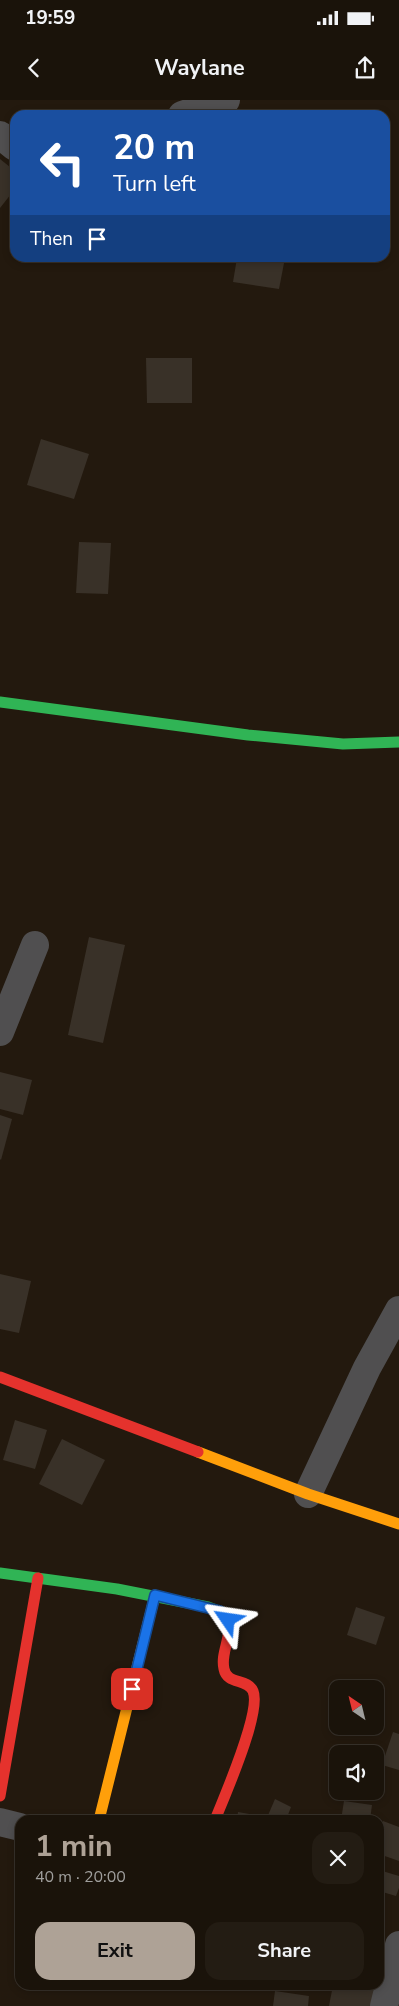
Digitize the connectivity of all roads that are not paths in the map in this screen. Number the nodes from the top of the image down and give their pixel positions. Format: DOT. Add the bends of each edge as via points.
graph roads {
  1 [pos="226,100"];
  2 [pos="197,110"];
  3 [pos="0,135"];
  4 [pos="10,143"];
  5 [pos="0,702"];
  6 [pos="399,742"];
  7 [pos="35,945"];
  8 [pos="0,1032"];
  9 [pos="399,1310"];
  10 [pos="0,1377"];
  11 [pos="308,1494"];
  12 [pos="399,1524"];
  13 [pos="0,1573"];
  14 [pos="38,1578"];
  15 [pos="155,1595"];
  16 [pos="0,1796"];
  17 [pos="101,1815"];
  18 [pos="217,1815"];
  19 [pos="0,1822"];
  20 [pos="15,1826"];
  21 [pos="399,1945"];
  22 [pos="384,2006"];
  1 -- 2 [label="street"];
  3 -- 4 [label="street"];
  5 -- 6 [label="street" via="248,735 343,744"];
  7 -- 8 [label="street"];
  9 -- 11 [label="street" via="367,1368"];
  10 -- 11 [label="street"];
  11 -- 12 [label="street"];
  13 -- 14 [label="street"];
  14 -- 15 [label="street"];
  14 -- 16 [label="street"];
  15 -- 17 [label="street"];
  15 -- 18 [label="street" via="220,1611 228,1620 229,1630 222,1664 224,1674 229,1680 247,1684 254,1691 249,1727"];
  19 -- 20 [label="street"];
  21 -- 22 [label="street"];
}
